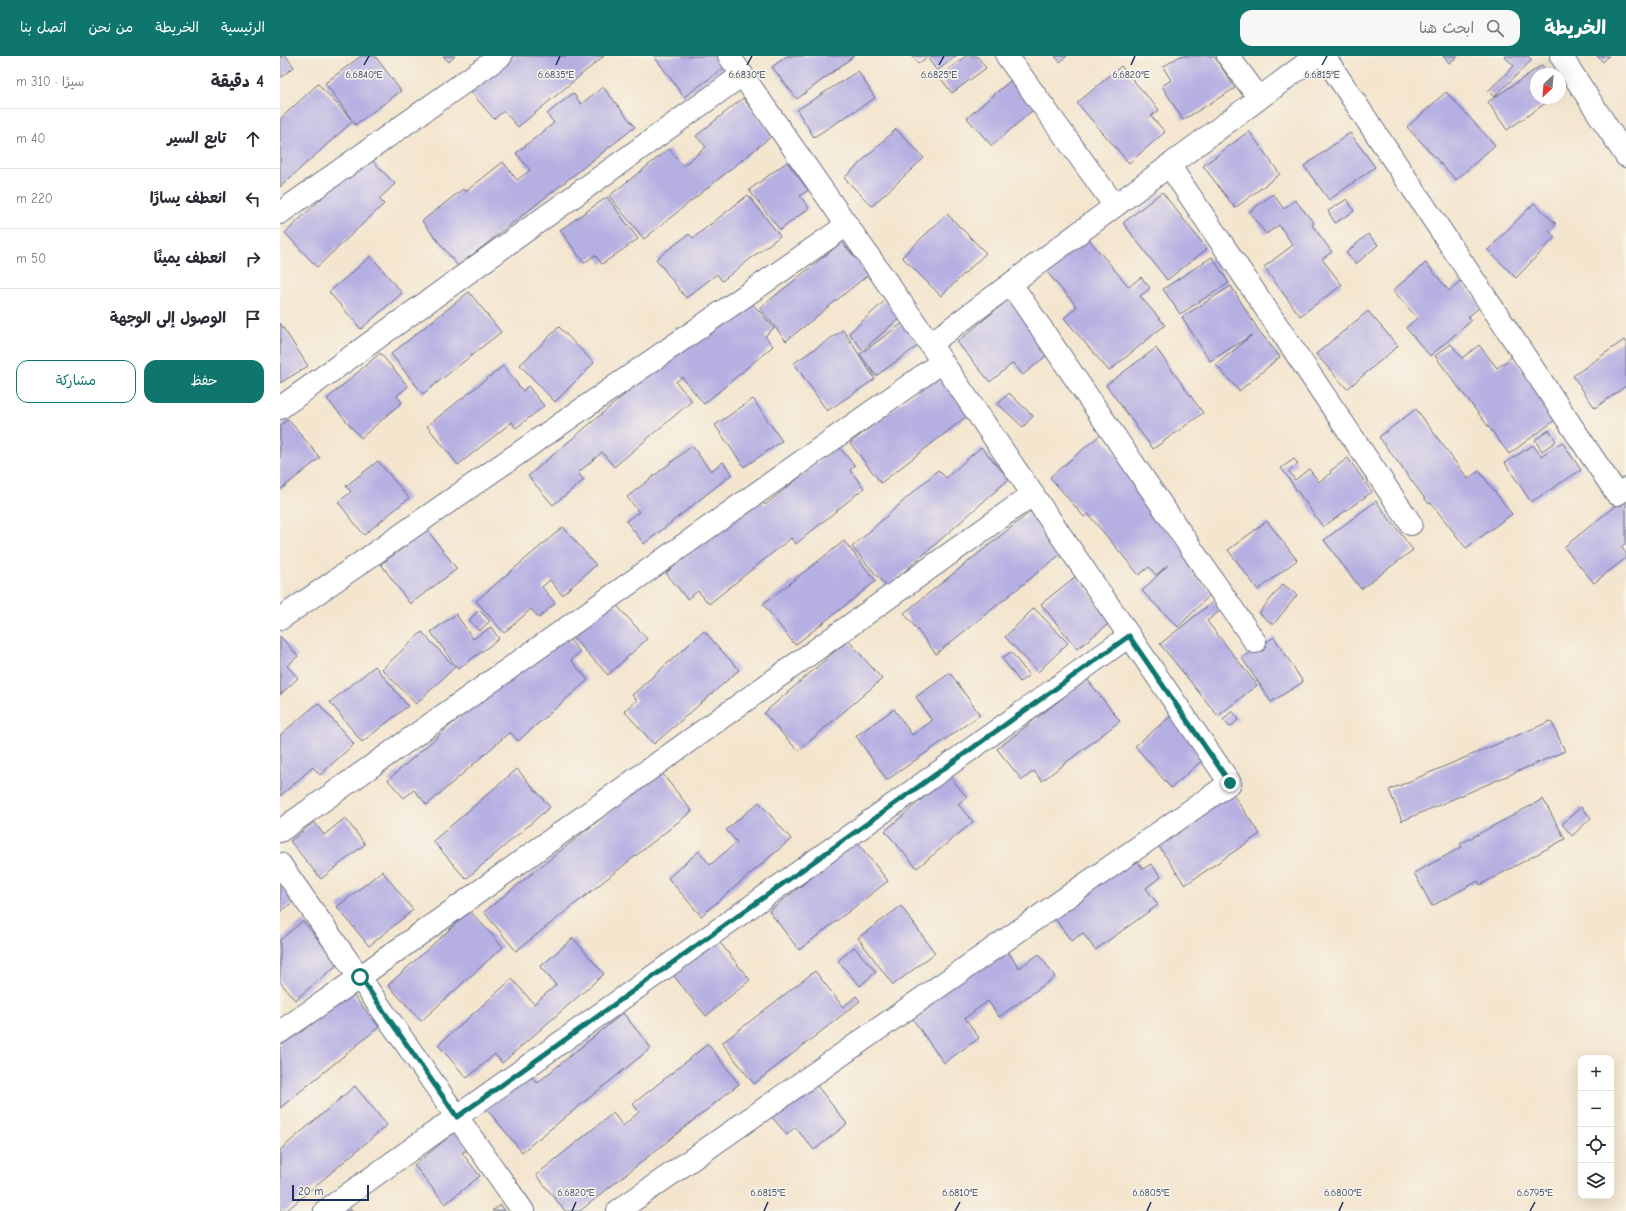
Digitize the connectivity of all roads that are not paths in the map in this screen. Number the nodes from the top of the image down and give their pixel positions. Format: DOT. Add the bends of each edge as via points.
graph roads {
  1 [pos="501,56"];
  2 [pos="729,56"];
  3 [pos="1007,56"];
  4 [pos="1228,56"];
  5 [pos="1316,56"];
  6 [pos="1324,56"];
  7 [pos="1561,56"];
  8 [pos="742,75"];
  9 [pos="1259,98"];
  10 [pos="1626,156"];
  11 [pos="1169,165"];
  12 [pos="1115,206"];
  13 [pos="280,213"];
  14 [pos="847,225"];
  15 [pos="1011,284"];
  16 [pos="936,353"];
  17 [pos="280,408"];
  18 [pos="1626,489"];
  19 [pos="1033,494"];
  20 [pos="1411,524"];
  21 [pos="280,619"];
  22 [pos="1129,636"];
  23 [pos="1255,642"];
  24 [pos="280,831"];
  25 [pos="280,864"];
  26 [pos="360,977"];
  27 [pos="280,1032"];
  28 [pos="457,1117"];
  29 [pos="325,1211"];
  30 [pos="523,1211"];
  31 [pos="618,1211"];
  1 -- 13 [label="street"];
  2 -- 8 [label="street"];
  3 -- 12 [label="street"];
  4 -- 9 [label="street"];
  5 -- 9 [label="street"];
  6 -- 18 [label="street" via="1617,494"];
  7 -- 10 [label="street"];
  8 -- 14 [label="street"];
  8 -- 17 [label="street"];
  9 -- 11 [label="street"];
  11 -- 12 [label="street"];
  11 -- 20 [label="street"];
  12 -- 15 [label="street"];
  14 -- 16 [label="street"];
  14 -- 21 [label="street"];
  15 -- 16 [label="street"];
  15 -- 23 [label="street"];
  16 -- 19 [label="street"];
  16 -- 24 [label="street"];
  19 -- 22 [label="street"];
  19 -- 26 [label="street"];
  22 -- 28 [label="street"];
  22 -- 31 [label="street" via="1230,783"];
  25 -- 26 [label="street"];
  26 -- 27 [label="street"];
  26 -- 28 [label="street"];
  28 -- 29 [label="street"];
  28 -- 30 [label="street"];
}
